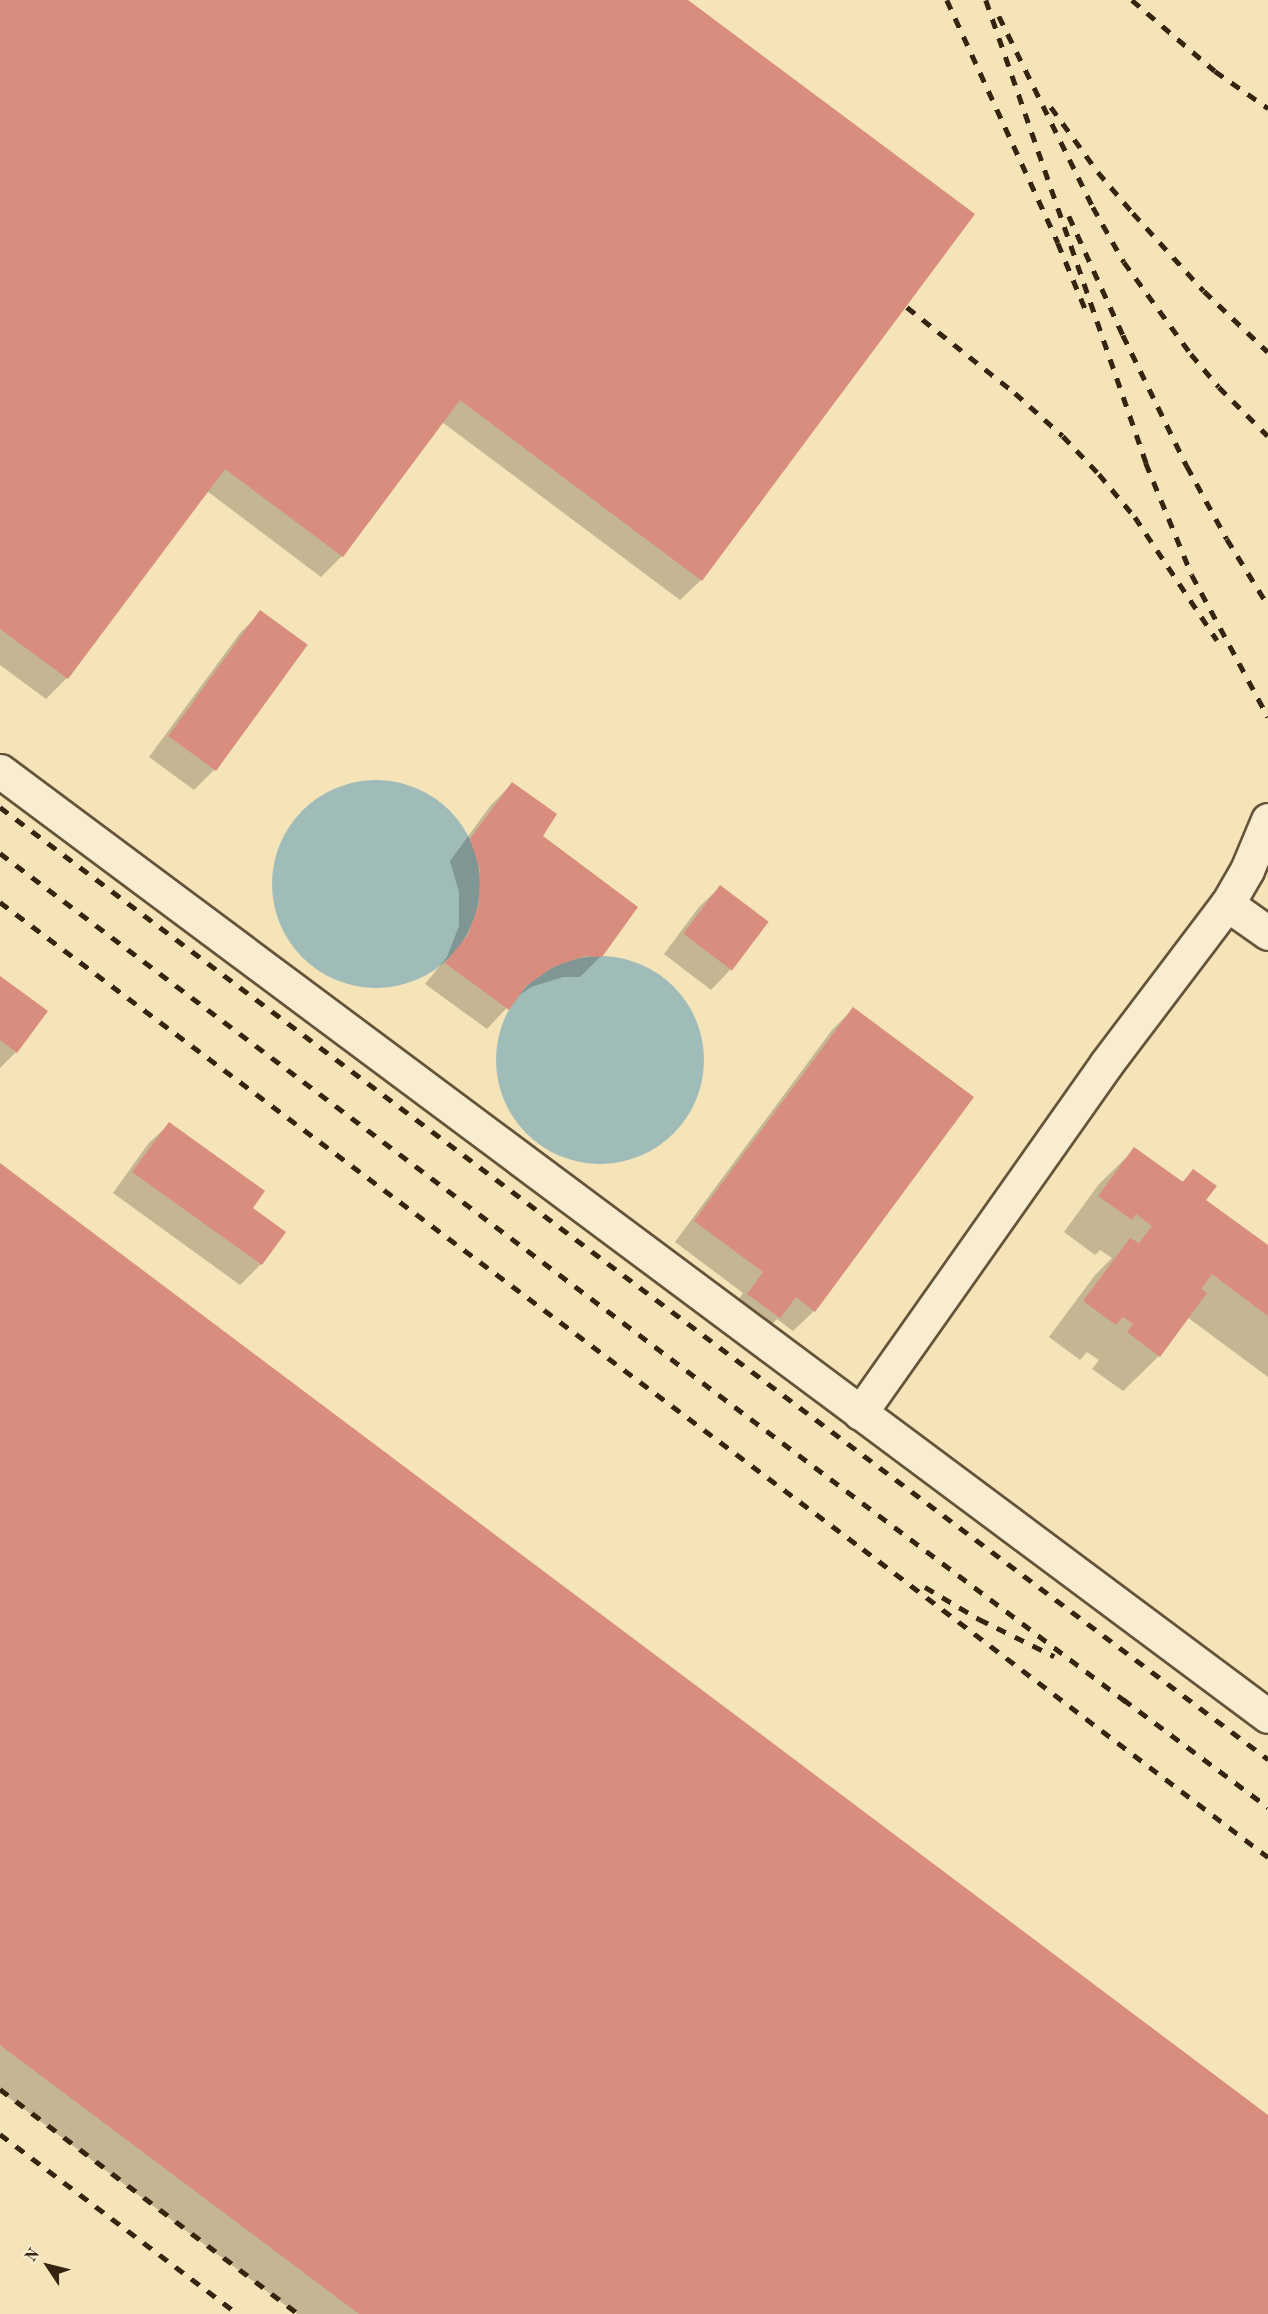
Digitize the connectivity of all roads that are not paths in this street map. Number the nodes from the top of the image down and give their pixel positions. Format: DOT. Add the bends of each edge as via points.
graph roads {
  1 [pos="0,771"];
  2 [pos="1268,820"];
  3 [pos="1227,904"];
  4 [pos="1268,933"];
  5 [pos="860,1413"];
  6 [pos="1268,1716"];
  1 -- 5 [label="lane"];
  2 -- 3 [label="lane" via="1247,870"];
  3 -- 4 [label="lane"];
  3 -- 5 [label="lane" via="1112,1056"];
  5 -- 6 [label="lane"];
}
